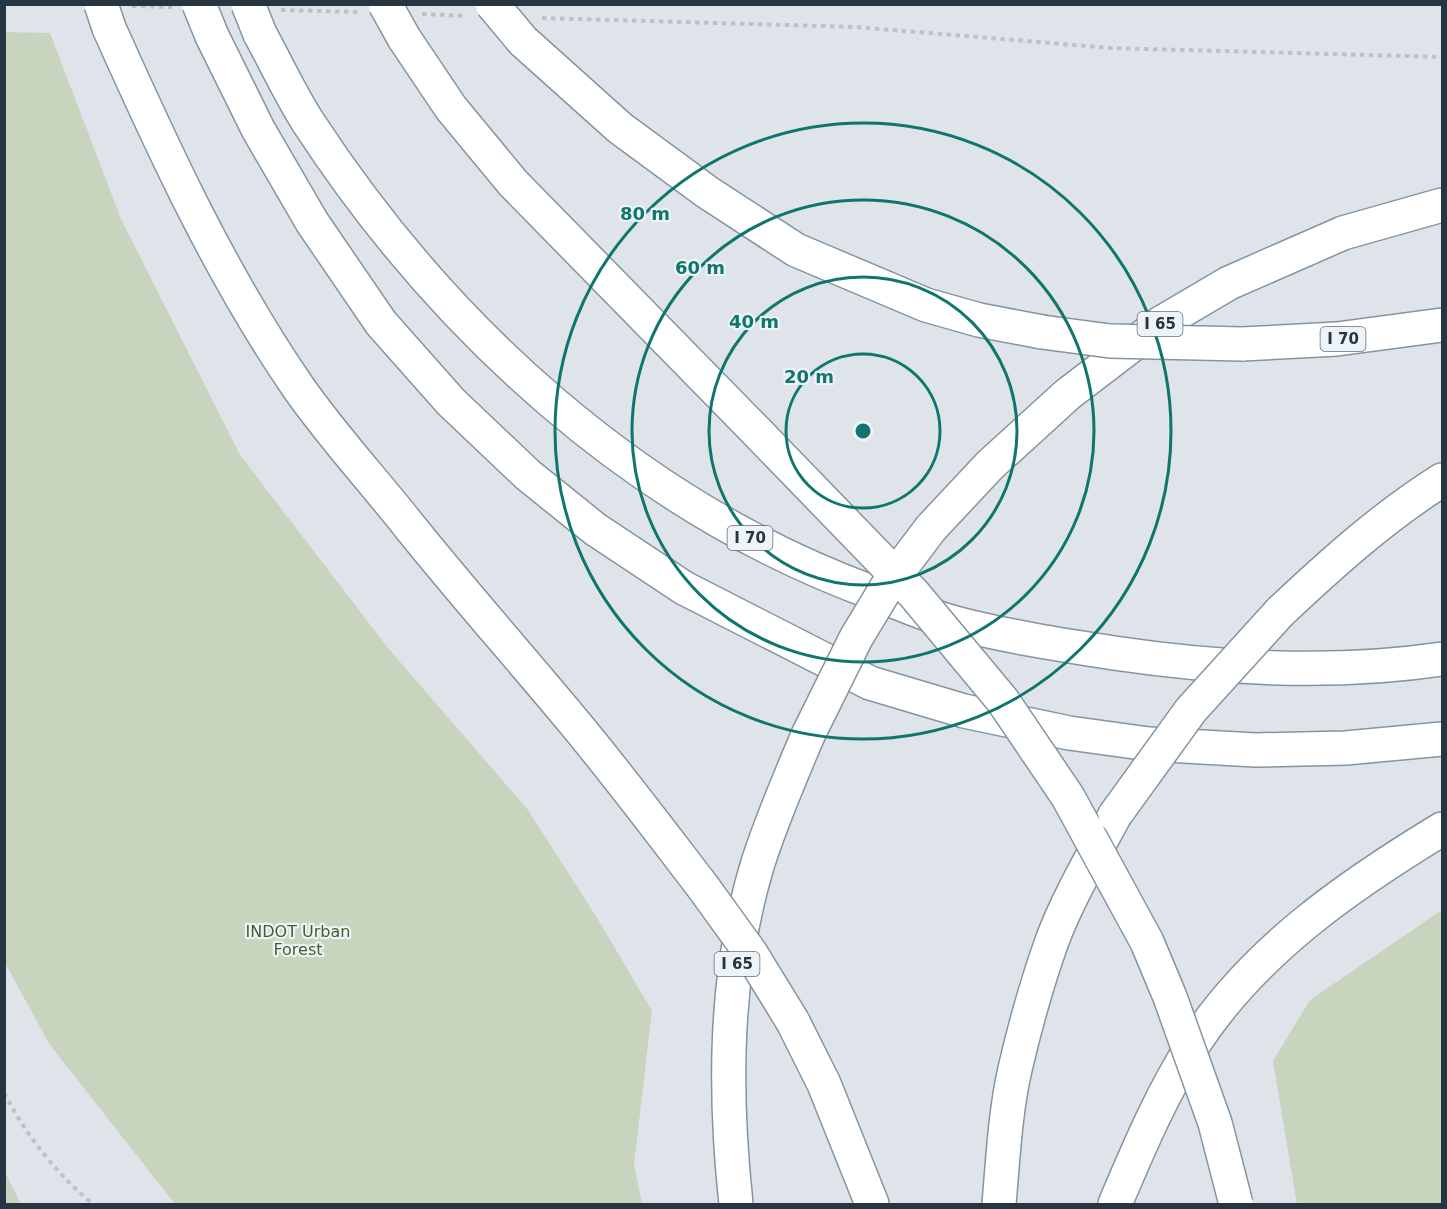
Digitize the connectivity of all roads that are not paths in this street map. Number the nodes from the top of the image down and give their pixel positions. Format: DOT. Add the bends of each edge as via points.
graph roads {
  1 [pos="191,6"];
  2 [pos="371,8"];
  3 [pos="484,10"];
  4 [pos="111,13"];
  5 [pos="261,16"];
  6 [pos="1443,205"];
  7 [pos="1443,325"];
  8 [pos="1443,480"];
  9 [pos="1443,659"];
  10 [pos="1443,739"];
  11 [pos="1443,829"];
  12 [pos="736,1204"];
  13 [pos="872,1204"];
  14 [pos="999,1204"];
  15 [pos="1114,1204"];
  16 [pos="1236,1204"];
  1 -- 10 [label="highway, bridge" via="212,36 258,129 312,222 381,323 451,402 528,476 595,529 684,588 870,683 964,711 1069,733 1149,744 1255,750 1346,748"];
  2 -- 16 [label="highway, bridge" via="411,26 452,108 513,183 914,594 1003,701 1068,797 1141,931 1170,997 1215,1123"];
  3 -- 7 [label="highway, I 70, bridge" via="528,29 621,128 707,192 796,250 926,305 979,320 1110,341 1242,344 1337,339"];
  4 -- 13 [label="highway, bridge" via="159,139 210,241 299,388 573,722 704,887 750,952 793,1022 824,1084"];
  5 -- 9 [label="highway, I 70" via="307,120 362,199 422,274 491,346 562,410 640,472 725,526 822,574 956,624 1070,646 1174,662 1314,669"];
  6 -- 12 [label="highway, I 65, bridge" via="1343,233 1229,283 1161,323 1068,394 990,465 931,528 888,585 856,638 776,809 742,925 732,997 728,1073"];
  8 -- 14 [label="highway, bridge" via="1410,500 1342,554 1280,612 1191,710 1115,815 1053,939 1032,1004 1015,1070"];
  11 -- 15 [label="highway" via="1317,912 1256,967 1194,1044 1163,1097"];
}
